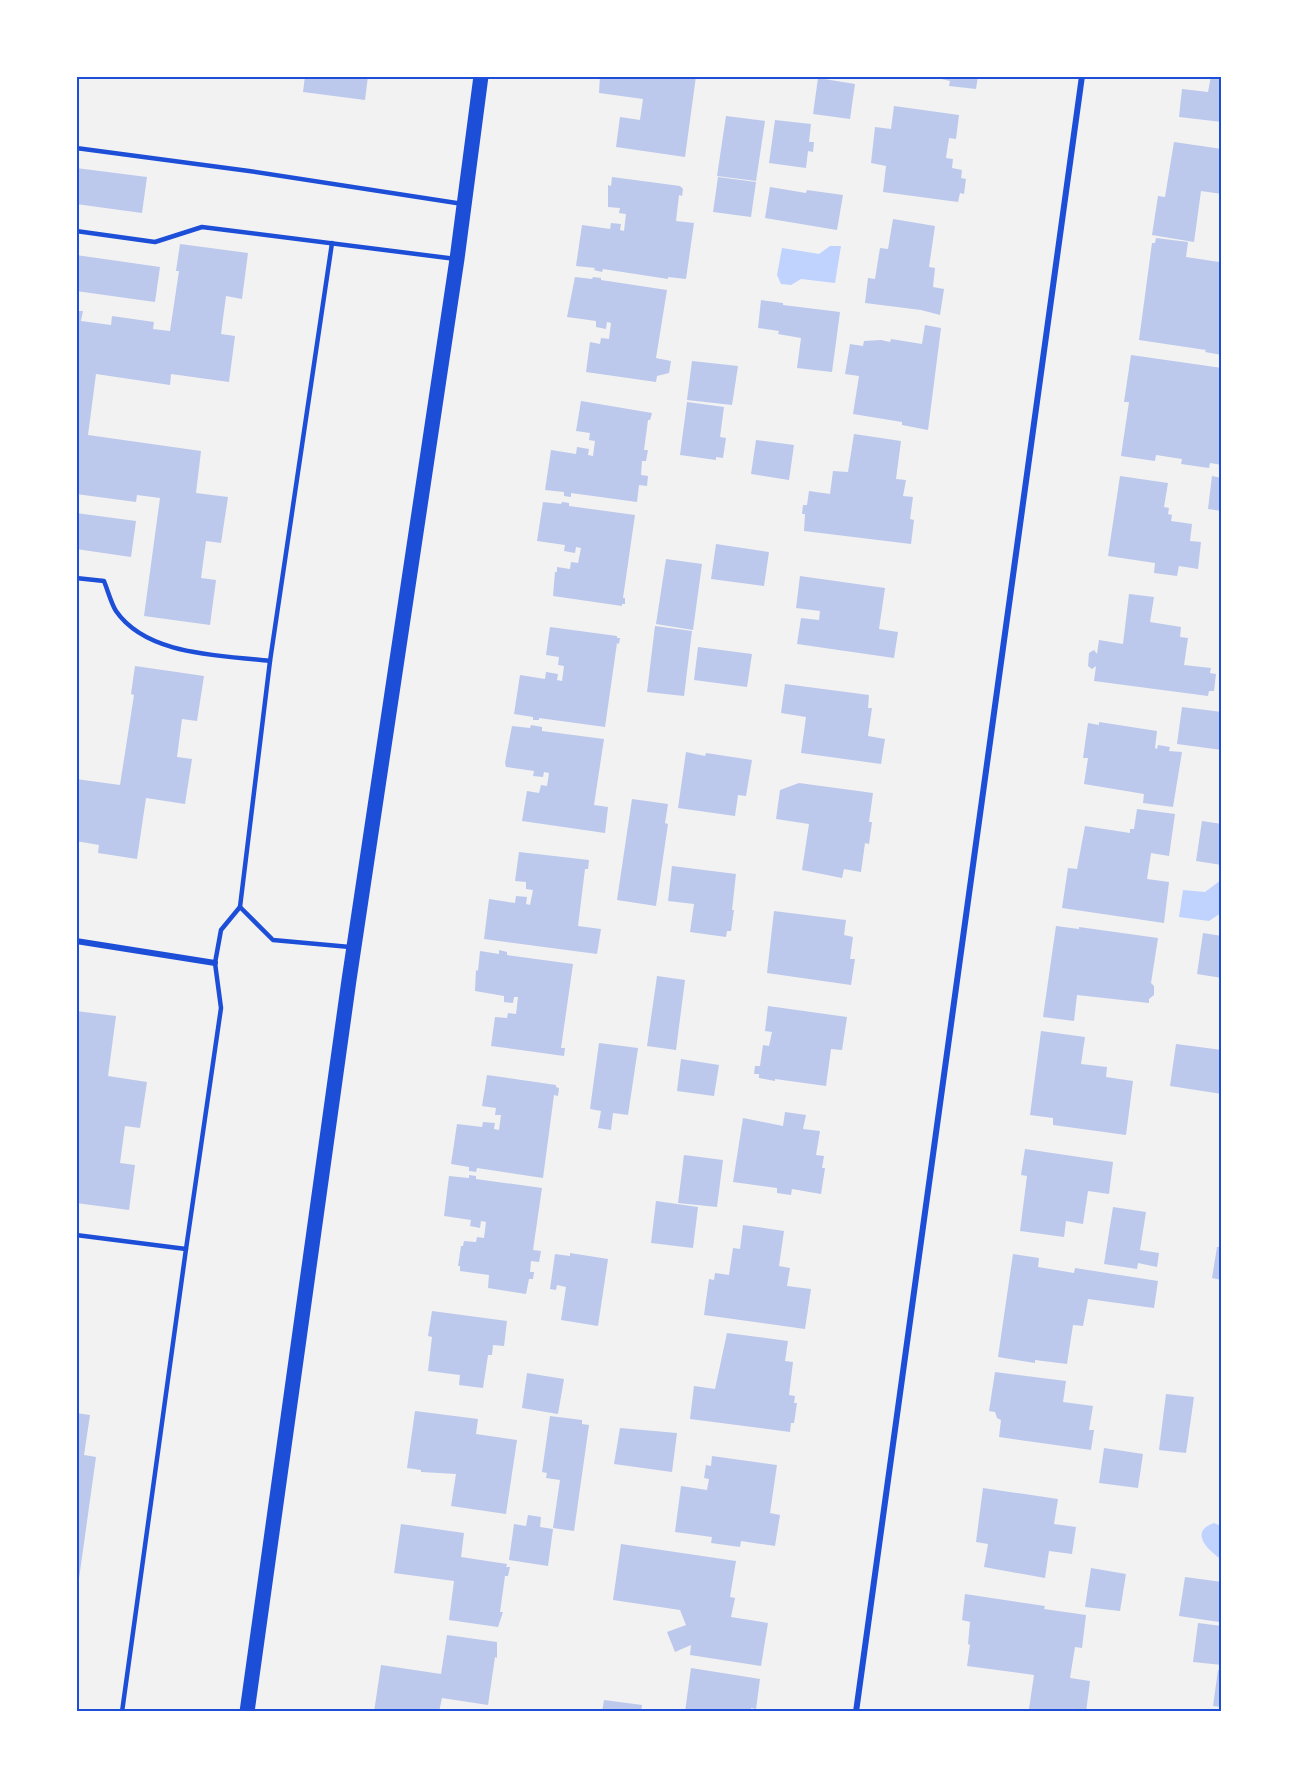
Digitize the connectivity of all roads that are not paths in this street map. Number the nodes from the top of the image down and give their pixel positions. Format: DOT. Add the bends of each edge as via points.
graph roads {
  1 [pos="481,76"];
  2 [pos="1082,76"];
  3 [pos="76,148"];
  4 [pos="464,204"];
  5 [pos="76,231"];
  6 [pos="332,243"];
  7 [pos="457,260"];
  8 [pos="76,578"];
  9 [pos="270,662"];
  10 [pos="240,907"];
  11 [pos="76,941"];
  12 [pos="354,948"];
  13 [pos="214,963"];
  14 [pos="76,1235"];
  15 [pos="186,1249"];
  16 [pos="123,1712"];
  17 [pos="247,1712"];
  18 [pos="856,1712"];
  1 -- 4 [label="main road"];
  2 -- 18 [label="street"];
  3 -- 4 [label="lane"];
  4 -- 7 [label="main road"];
  5 -- 6 [label="lane" via="155,242 202,227"];
  6 -- 7 [label="lane"];
  6 -- 9 [label="lane"];
  7 -- 12 [label="main road"];
  8 -- 9 [label="lane" via="104,581 116,611 148,638 172,648"];
  9 -- 10 [label="lane"];
  10 -- 12 [label="lane" via="273,940"];
  10 -- 13 [label="lane" via="221,930"];
  11 -- 13 [label="street"];
  12 -- 17 [label="main road"];
  13 -- 15 [label="lane" via="221,1008"];
  14 -- 15 [label="lane"];
  15 -- 16 [label="lane"];
}
